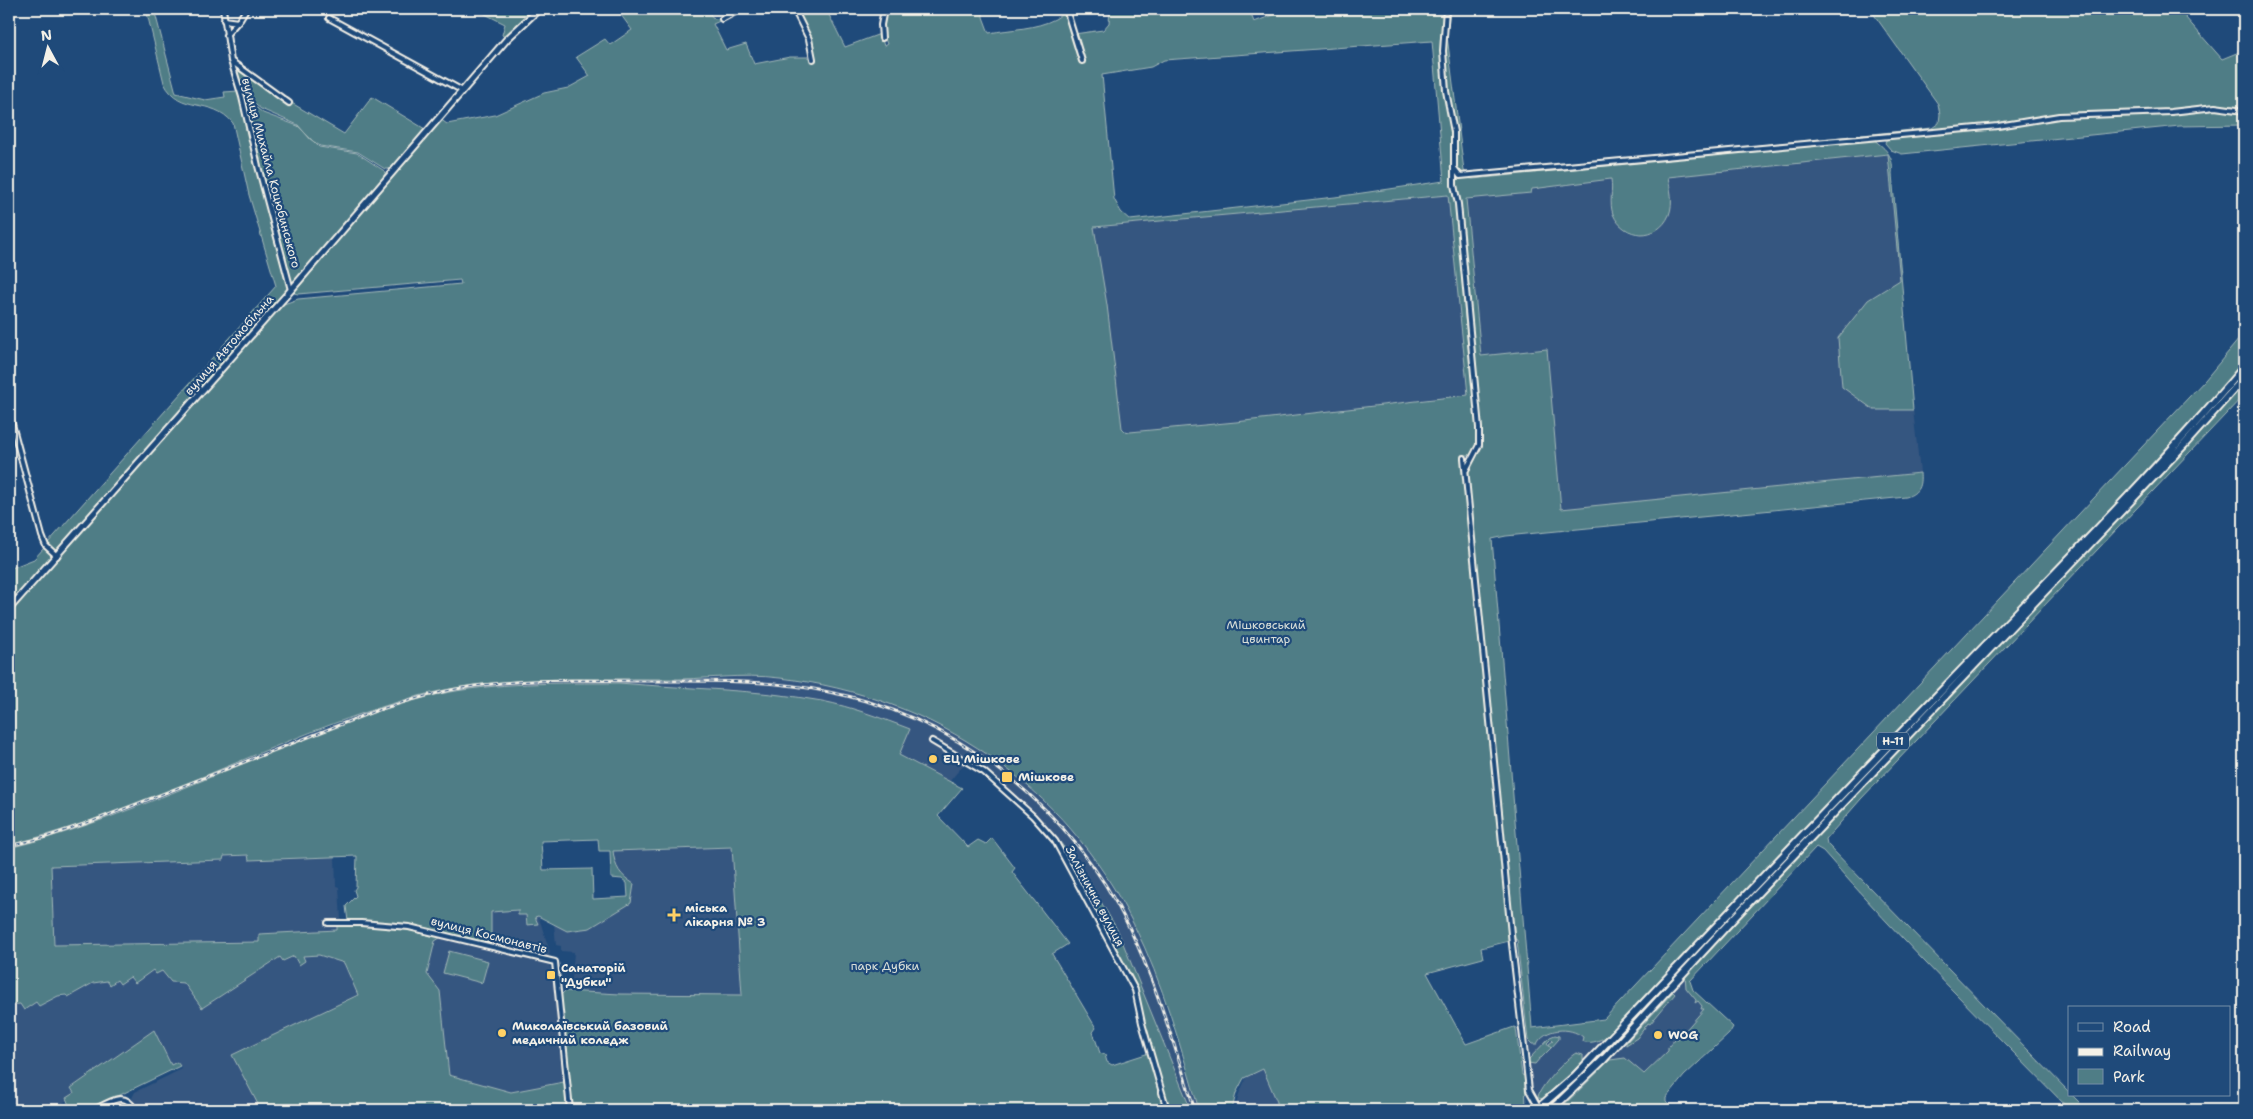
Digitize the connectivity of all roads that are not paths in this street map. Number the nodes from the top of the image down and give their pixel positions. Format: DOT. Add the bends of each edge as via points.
graph roads {
  1 [pos="223,9"];
  2 [pos="246,9"];
  3 [pos="539,9"];
  4 [pos="741,9"];
  5 [pos="794,9"];
  6 [pos="884,9"];
  7 [pos="1066,9"];
  8 [pos="1446,9"];
  9 [pos="329,18"];
  10 [pos="722,19"];
  11 [pos="224,20"];
  12 [pos="238,22"];
  13 [pos="226,35"];
  14 [pos="882,38"];
  15 [pos="814,60"];
  16 [pos="231,61"];
  17 [pos="1082,61"];
  18 [pos="461,90"];
  19 [pos="289,103"];
  20 [pos="2244,111"];
  21 [pos="1454,168"];
  22 [pos="1460,176"];
  23 [pos="1454,177"];
  24 [pos="291,290"];
  25 [pos="2244,367"];
  26 [pos="2244,378"];
  27 [pos="9,413"];
  28 [pos="1464,458"];
  29 [pos="1465,472"];
  30 [pos="57,557"];
  31 [pos="9,609"];
  32 [pos="932,740"];
  33 [pos="328,923"];
  34 [pos="1537,1109"];
  35 [pos="94,1110"];
  36 [pos="135,1110"];
  37 [pos="570,1110"];
  38 [pos="1168,1110"];
  39 [pos="1551,1110"];
  1 -- 11 [label="street, вулиця Михайла Коцюбинського"];
  2 -- 12 [label="street"];
  3 -- 18 [label="street, вулиця Автомобільна"];
  4 -- 10 [label="street"];
  5 -- 15 [label="street" via="807,33"];
  6 -- 14 [label="street"];
  7 -- 17 [label="street"];
  8 -- 21 [label="street" via="1443,51 1454,132"];
  9 -- 18 [label="street"];
  11 -- 12 [label="street"];
  11 -- 13 [label="street, вулиця Михайла Коцюбинського"];
  12 -- 13 [label="street"];
  13 -- 16 [label="street, вулиця Михайла Коцюбинського"];
  16 -- 19 [label="street, вулиця Михайла Коцюбинського"];
  16 -- 24 [label="street, вулиця Михайла Коцюбинського"];
  18 -- 24 [label="street, вулиця Автомобільна"];
  20 -- 22 [label="street" via="2215,107 2059,116 1943,131"];
  21 -- 22 [label="street"];
  21 -- 23 [label="street"];
  22 -- 23 [label="street"];
  23 -- 29 [label="street" via="1479,428 1478,445"];
  24 -- 30 [label="street, вулиця Автомобільна"];
  25 -- 34 [label="main road, Н-11" via="2106,520 1575,1076"];
  26 -- 39 [label="main road, Н-11" via="1604,1059"];
  27 -- 30 [label="street" via="42,536 46,546"];
  28 -- 29 [label="street"];
  29 -- 34 [label="street" via="1512,944 1529,1090"];
  30 -- 31 [label="street, вулиця Автомобільна"];
  32 -- 38 [label="street, Залізнична вулиця" via="984,772 1033,816 1055,841 1135,990"];
  33 -- 37 [label="street, вулиця Космонавтів" via="408,927 555,962"];
  35 -- 36 [label="street" via="122,1098 129,1101"];
}
